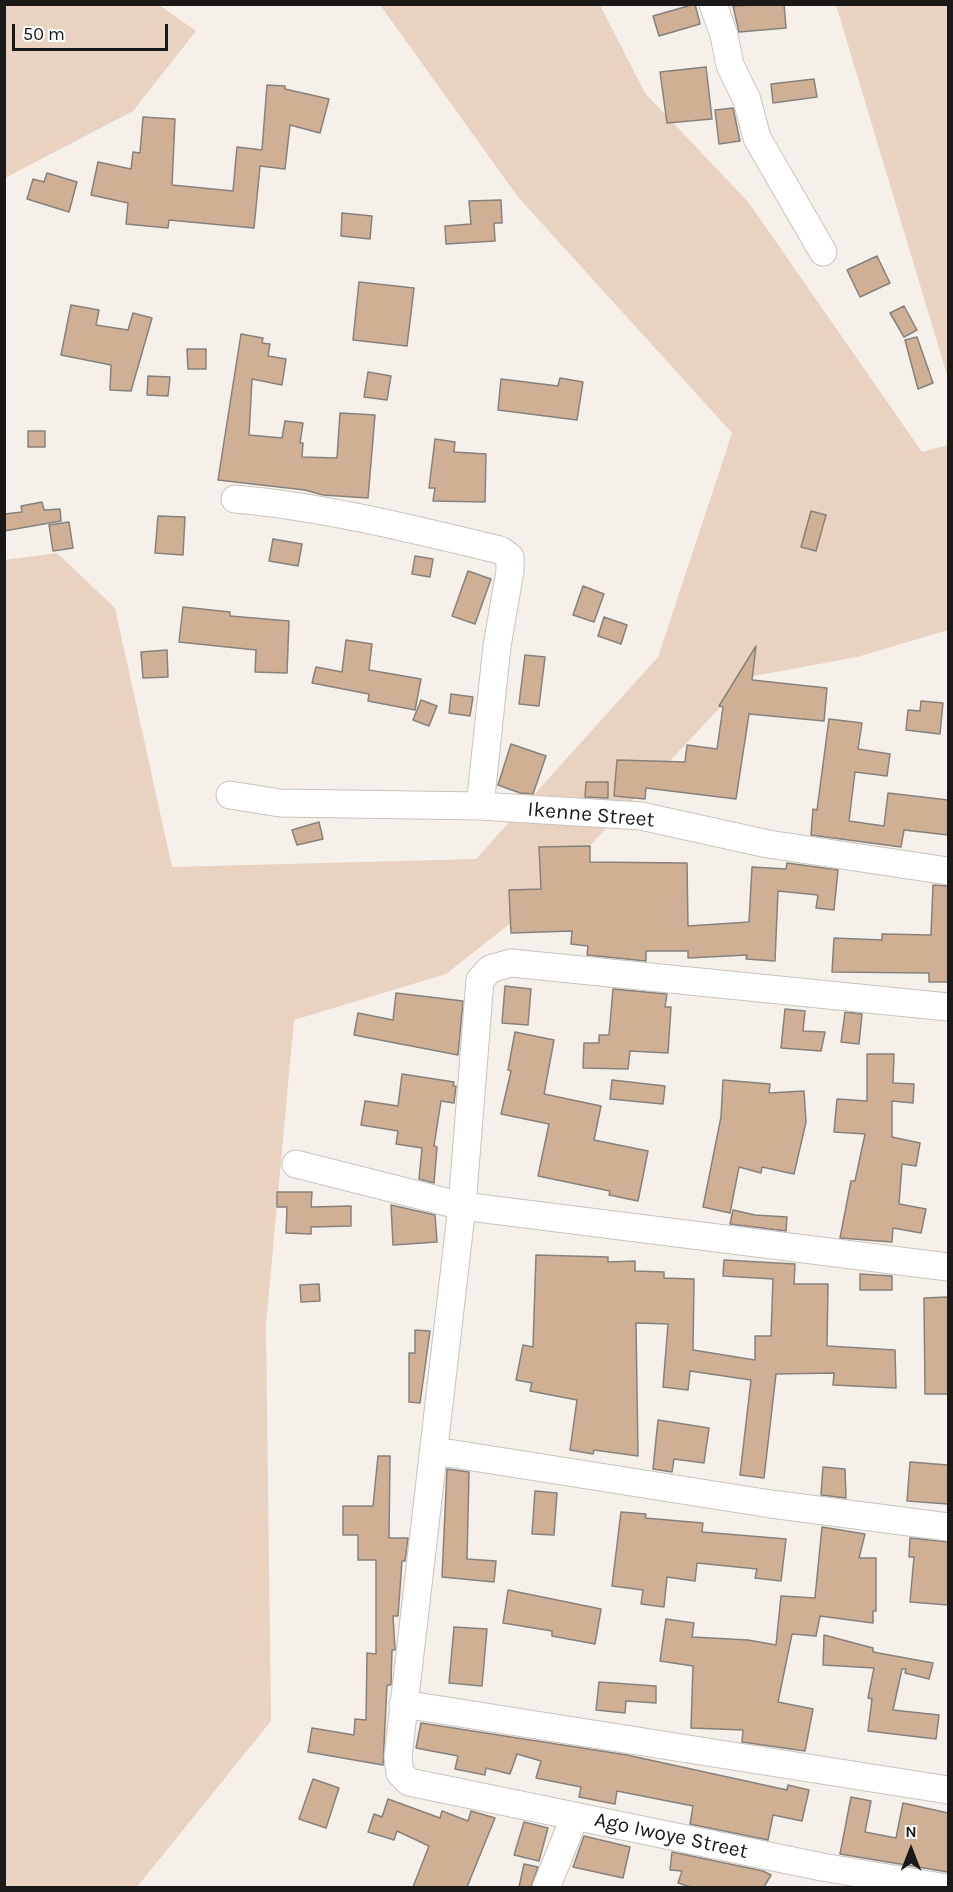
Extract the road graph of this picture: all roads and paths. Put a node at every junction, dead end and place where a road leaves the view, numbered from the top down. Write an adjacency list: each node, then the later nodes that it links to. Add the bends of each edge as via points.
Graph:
1 (713, 4): 2 (street, via 730,65 747,100 758,138)
2 (823, 252)
3 (235, 499): 5 (street, via 373,519 500,550 510,557)
4 (230, 795): 5 (street, Ikenne Street, via 280,802)
5 (480, 806): 6 (street, Ikenne Street, via 641,816 768,844)
6 (948, 871)
7 (948, 1007): 9 (street, via 511,963 490,969 480,980)
8 (296, 1164): 9 (street)
9 (462, 1206): 10 (street); 11 (street)
10 (948, 1267)
11 (435, 1451): 12 (street, via 771,1504); 13 (street)
12 (948, 1527)
13 (403, 1704): 14 (street); 15 (street, Ago Iwoye Street, via 398,1757 400,1773 409,1782)
14 (948, 1790)
15 (575, 1816): 16 (street, Ago Iwoye Street); 17 (street)
16 (822, 1877): 18 (street, Ago Iwoye Street)
17 (546, 1887)
18 (947, 1887)

